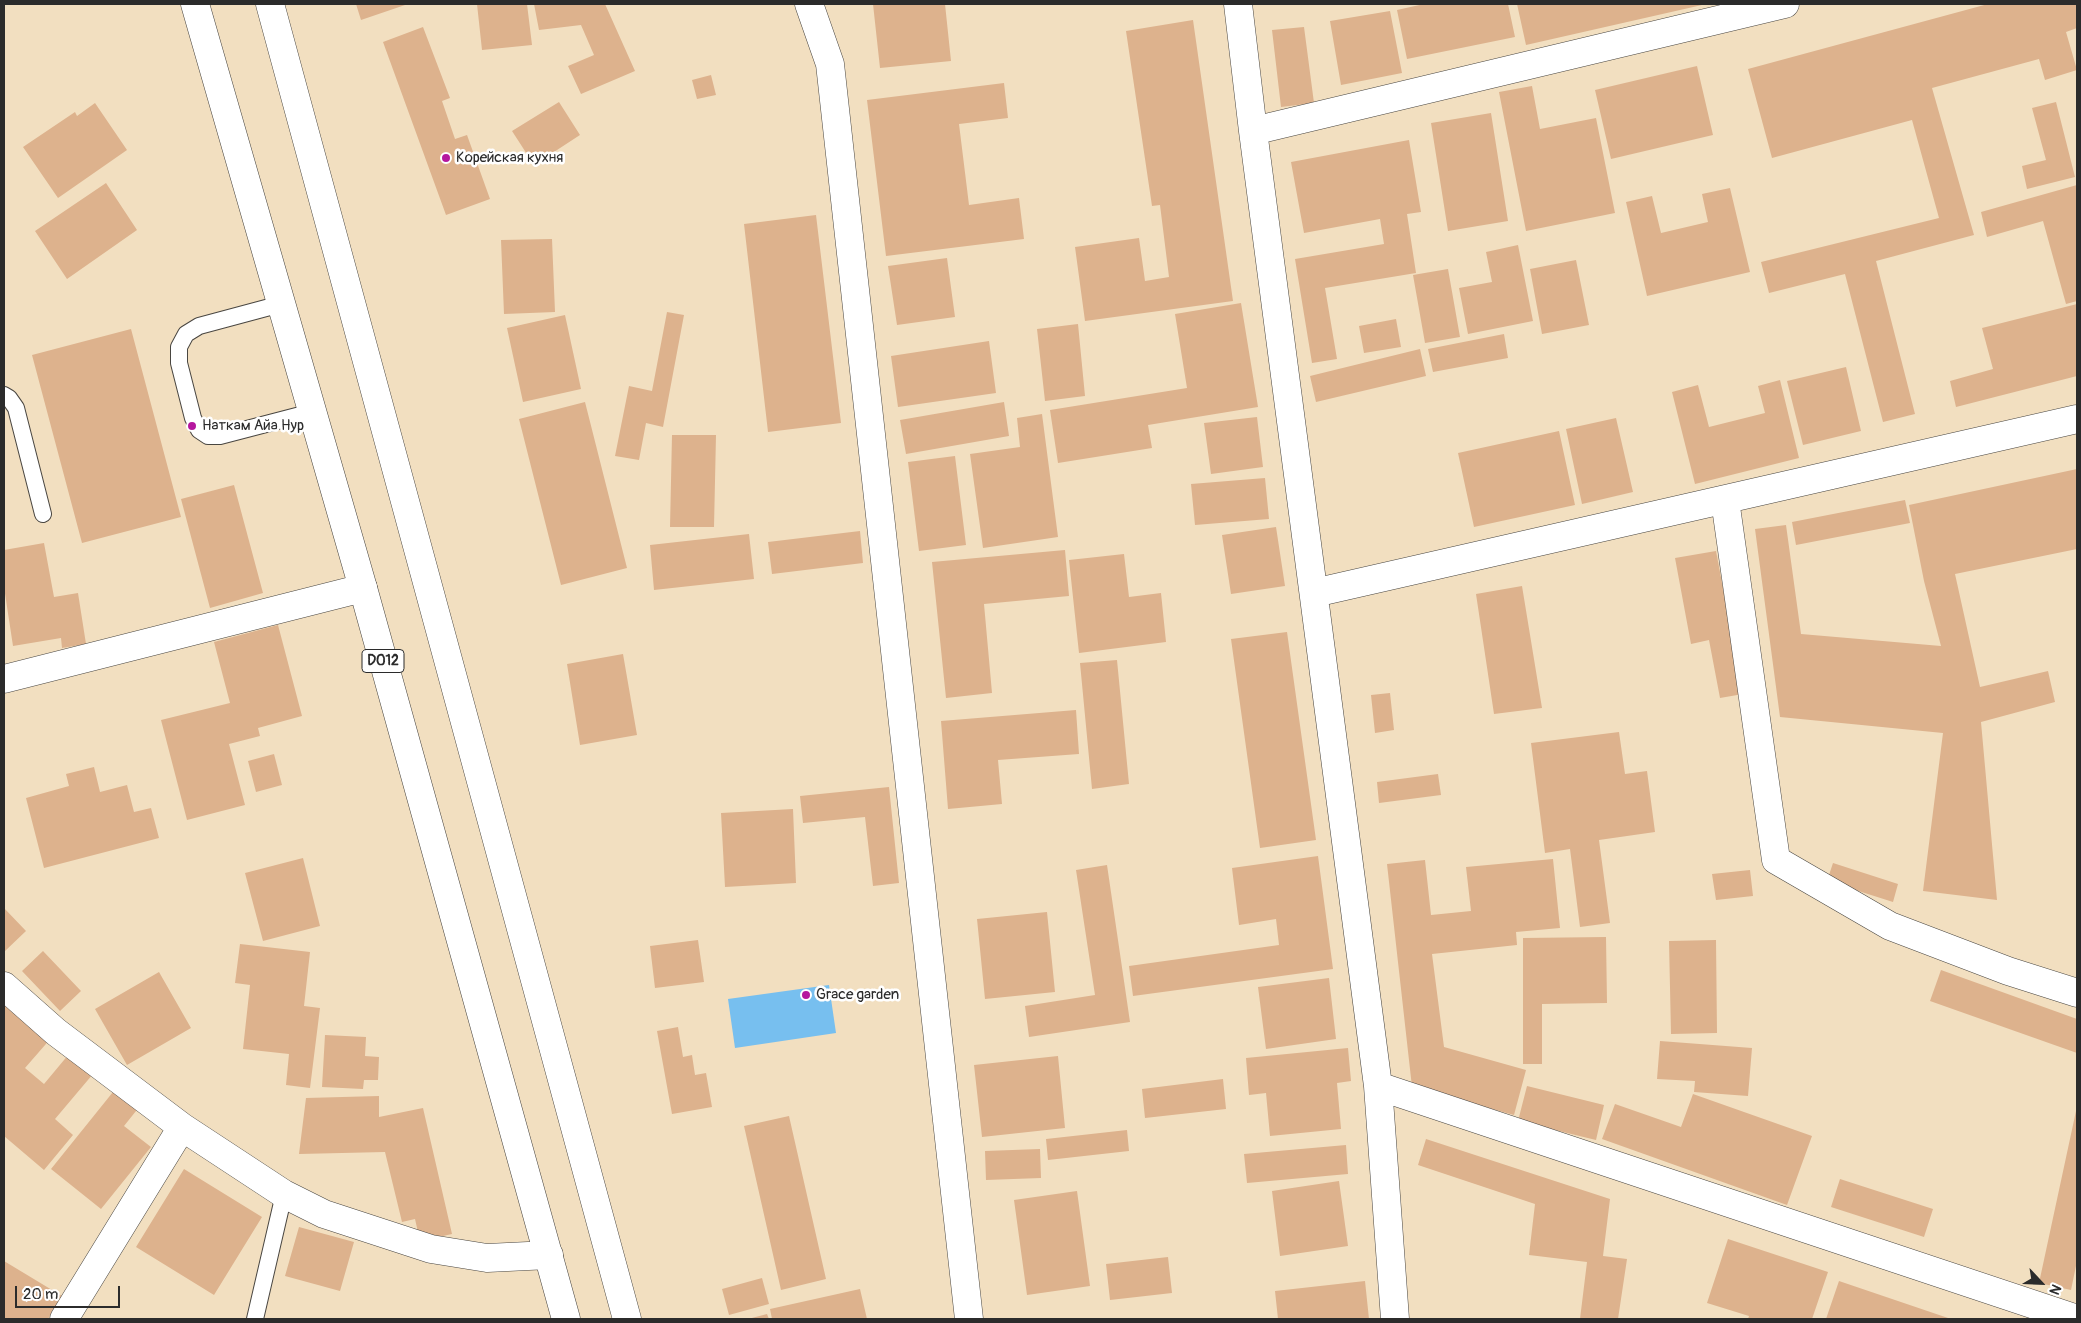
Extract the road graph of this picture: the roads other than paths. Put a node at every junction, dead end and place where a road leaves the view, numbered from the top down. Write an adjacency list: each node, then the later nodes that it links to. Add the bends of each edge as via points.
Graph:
1 (196, 4): 7 (main road, D012)
2 (270, 4): 25 (main road)
3 (809, 4): 26 (main road, via 830,64)
4 (1238, 4): 6 (main road)
5 (1785, 4): 6 (main road)
6 (1253, 132): 14 (main road)
7 (281, 304): 9 (main road, D012); 9 (lane, via 199,326 186,334 179,347 179,363 193,418 199,430 208,436 220,436)
8 (4, 395): 12 (lane, via 16,408)
9 (312, 412): 13 (main road, D012)
10 (2077, 419): 11 (main road)
11 (1725, 500): 14 (main road); 17 (main road, via 1776,860 1890,926 2008,971)
12 (43, 514)
13 (362, 588): 15 (main road); 21 (main road, D012)
14 (1314, 593): 18 (main road)
15 (4, 679)
16 (4, 986): 19 (main road, via 56,1032)
17 (2077, 993)
18 (1378, 1086): 27 (main road); 28 (main road)
19 (182, 1127): 20 (main road); 22 (main road)
20 (284, 1194): 21 (main road, via 324,1214 431,1249 487,1258); 23 (lane)
21 (549, 1255): 24 (main road, D012)
22 (64, 1319)
23 (255, 1319)
24 (566, 1319)
25 (627, 1319)
26 (969, 1319)
27 (1395, 1319)
28 (2077, 1319)

